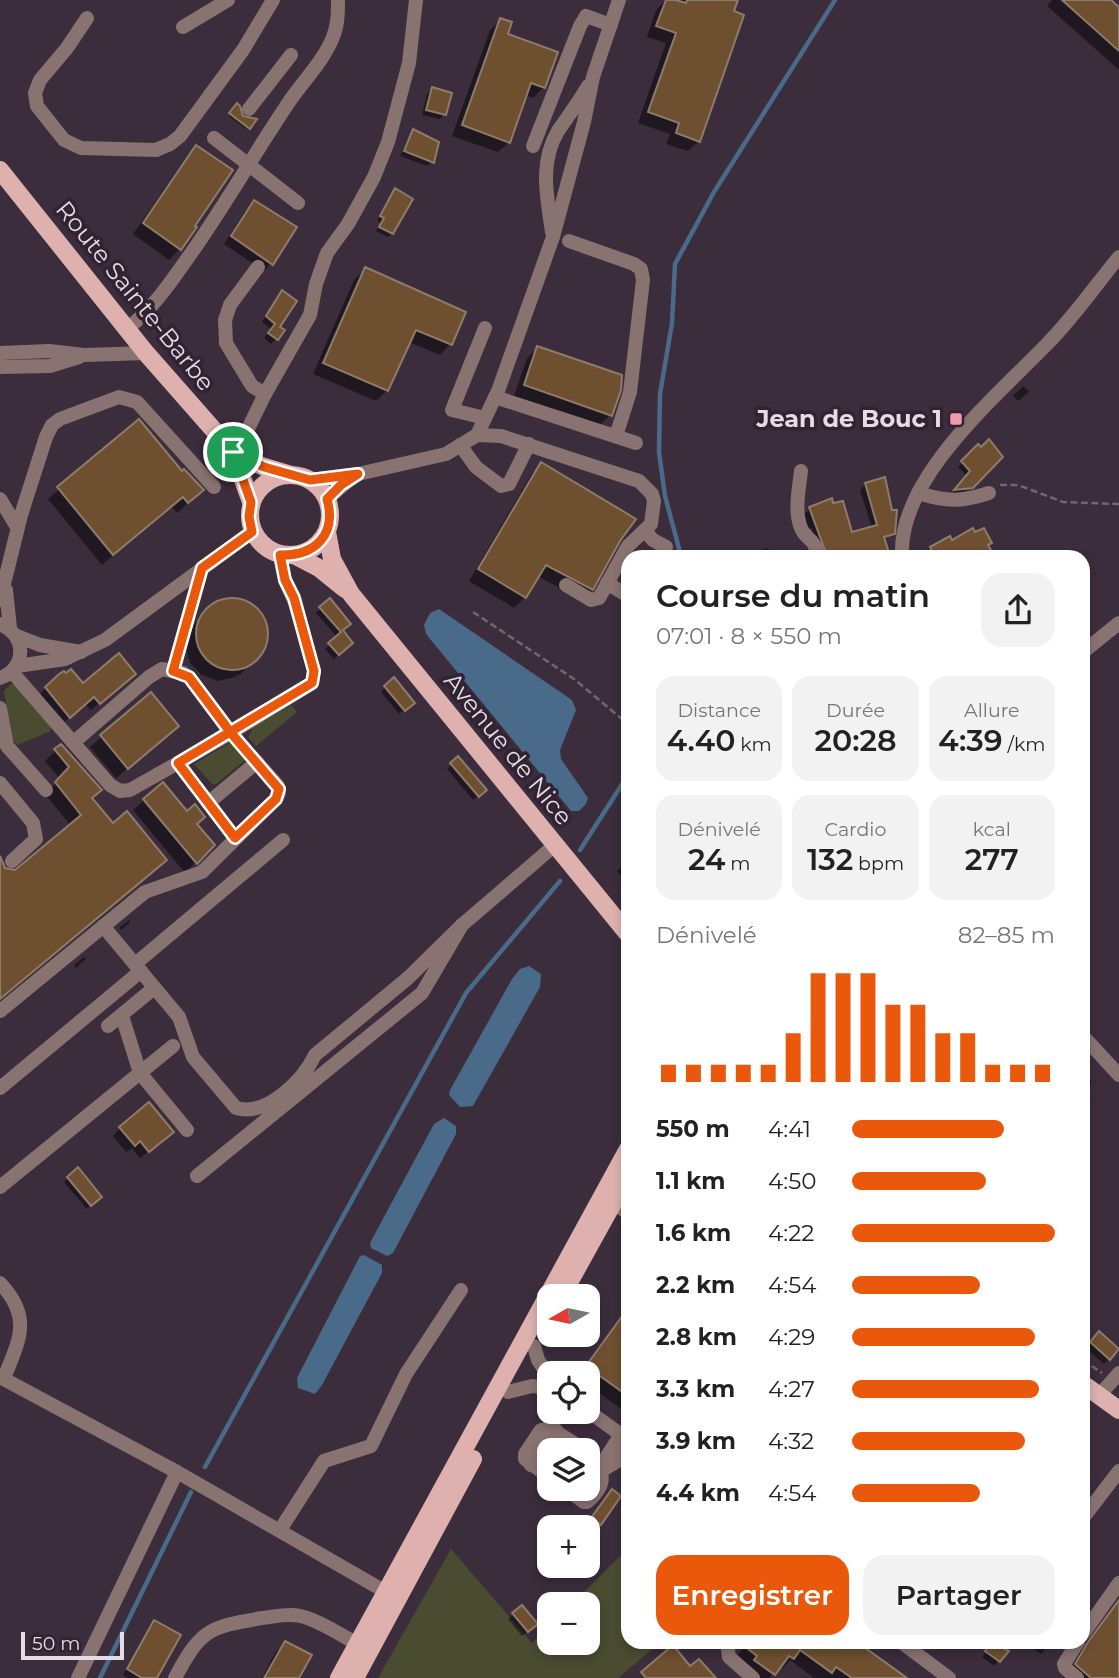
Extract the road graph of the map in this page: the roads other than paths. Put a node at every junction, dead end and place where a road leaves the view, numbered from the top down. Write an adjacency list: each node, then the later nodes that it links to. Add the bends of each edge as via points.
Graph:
1 (228, 0): 6 (street)
2 (273, 0): 7 (street, via 180,136 156,150 81,148 64,140 37,106 40,80)
3 (338, 0): 13 (street, via 333,38)
4 (416, 0): 30 (street, via 409,63 374,177 327,253 310,315)
5 (619, 0): 8 (street)
6 (213, 4): 9 (street)
7 (87, 18)
8 (611, 25): 11 (street); 16 (street, via 586,16)
9 (183, 27)
10 (291, 55): 12 (street)
11 (593, 77): 20 (street); 20 (street, via 559,130 545,165)
12 (264, 91): 13 (street); 14 (street)
13 (286, 106): 17 (street)
14 (250, 109)
15 (214, 138): 17 (street)
16 (533, 146)
17 (250, 164): 19 (street); 25 (street, via 173,280)
18 (0, 170): 25 (main road, Route Sainte-Barbe)
19 (298, 204)
20 (553, 237): 31 (street)
21 (569, 241): 34 (street, via 635,264 643,280 630,392)
22 (1119, 257): 44 (street, via 1049,342 935,464)
23 (258, 267): 30 (street, via 230,305 226,343 252,386)
24 (485, 328): 32 (street, via 452,410)
25 (127, 329): 27 (main road, Route Sainte-Barbe)
26 (0, 353): 28 (street)
27 (146, 353): 28 (street); 38 (main road, Route Sainte-Barbe)
28 (84, 355): 29 (street, via 50,366)
29 (0, 368)
30 (265, 394): 38 (street, via 245,435)
31 (495, 397): 32 (street); 34 (street)
32 (485, 418): 33 (street)
33 (477, 435): 36 (street); 37 (street)
34 (616, 436): 35 (street)
35 (636, 443)
36 (529, 444): 37 (street, via 509,484 501,486 476,467); 50 (street, via 647,486 654,501 651,524)
37 (460, 445): 40 (street, via 446,454)
38 (231, 450): 41 (main road, Route Sainte-Barbe); 48 (main road, Route Sainte-Barbe)
39 (801, 471): 56 (street, via 797,502 801,528)
40 (358, 474): 42 (street); 47 (street)
41 (291, 475): 42 (main road); 48 (main road, via 266,482)
42 (310, 480): 47 (main road)
43 (214, 487): 49 (street, via 137,402 119,397 52,425)
44 (918, 493): 45 (street, via 955,501); 57 (street, via 908,515)
45 (989, 493)
46 (0, 499): 49 (street)
47 (327, 499): 52 (main road)
48 (251, 502): 51 (main road)
49 (17, 527): 54 (street)
50 (645, 531): 53 (street); 55 (street)
51 (252, 532): 58 (main road, via 268,550); 60 (street)
52 (327, 532): 58 (main road, via 314,548); 65 (main road, Avenue de Nice, via 332,559)
53 (666, 547)
54 (5, 550): 62 (street)
55 (626, 550)
56 (817, 550)
57 (902, 550)
58 (288, 555): 65 (main road, Avenue de Nice, via 319,568); 74 (street, via 285,580 303,629 313,680)
59 (621, 558): 61 (street)
60 (202, 568): 70 (street); 71 (street)
61 (607, 583): 63 (street, via 595,600); 64 (street)
62 (5, 585): 66 (street); 68 (street)
63 (566, 585)
64 (621, 592)
65 (351, 594): 84 (main road, Avenue de Nice)
66 (0, 600)
67 (1119, 622): 69 (street)
68 (9, 629): 70 (street, via 40,645); 72 (street, via 21,651)
69 (1090, 646)
70 (82, 652): 72 (street)
71 (173, 671): 74 (street, via 189,677); 75 (street, via 162,669 149,677)
72 (9, 672): 75 (street)
73 (0, 708): 76 (street)
74 (231, 733): 77 (street); 78 (street)
75 (74, 743): 78 (street, via 120,791)
76 (3, 748): 80 (street)
77 (257, 762): 81 (street); 82 (street, via 278,786 278,796)
78 (178, 763): 81 (street)
79 (0, 783): 85 (street, via 36,831 36,839)
80 (46, 790)
81 (208, 803): 82 (street)
82 (235, 838): 87 (street, via 202,872 145,892)
83 (283, 841): 89 (street)
84 (555, 845): 86 (street); 88 (main road, Avenue de Nice)
85 (12, 861)
86 (462, 925): 90 (street, via 408,978 316,1055 307,1072 259,1109 236,1108 192,1057 179,1017); 101 (street, via 422,993)
87 (103, 926): 89 (street); 91 (street)
88 (621, 926)
89 (138, 967): 90 (street); 98 (street)
90 (154, 988): 92 (street)
91 (0, 1011)
92 (122, 1016): 93 (street); 96 (street)
93 (108, 1026)
94 (1090, 1044): 97 (street)
95 (173, 1045): 96 (street)
96 (140, 1073): 99 (street); 102 (street)
97 (1119, 1075)
98 (0, 1088)
99 (187, 1130)
100 (621, 1162): 129 (main road)
101 (197, 1177)
102 (0, 1188)
103 (621, 1208): 104 (main road)
104 (570, 1284)
105 (2, 1289): 111 (street, via 21,1323)
106 (461, 1290): 127 (street, via 406,1374 371,1446 324,1461)
107 (537, 1341): 108 (main road)
108 (534, 1346): 109 (street); 115 (main road)
109 (539, 1361)
110 (1090, 1376): 112 (main road)
111 (2, 1378): 124 (street)
112 (1112, 1384)
113 (537, 1387): 115 (street)
114 (1090, 1389): 116 (main road)
115 (508, 1392): 138 (main road)
116 (1119, 1410)
117 (600, 1420): 118 (street)
118 (621, 1436)
119 (568, 1438): 121 (street, via 550,1428 541,1430 525,1454)
120 (621, 1444): 122 (street, via 607,1456)
121 (537, 1469)
122 (601, 1471): 125 (street)
123 (1119, 1471): 126 (street)
124 (177, 1472): 127 (street); 135 (street)
125 (600, 1485)
126 (1090, 1509)
127 (279, 1530): 129 (street)
128 (1119, 1583): 130 (street)
129 (386, 1592): 131 (main road)
130 (1090, 1623)
131 (358, 1644): 136 (street, via 290,1614 230,1623 203,1636); 137 (main road)
132 (728, 1649): 139 (street, via 729,1657)
133 (910, 1649): 140 (street)
134 (1074, 1649): 141 (street, via 1064,1664)
135 (78, 1678)
136 (175, 1678)
137 (339, 1678)
138 (355, 1678)
139 (753, 1678)
140 (949, 1678)
141 (1077, 1678)

